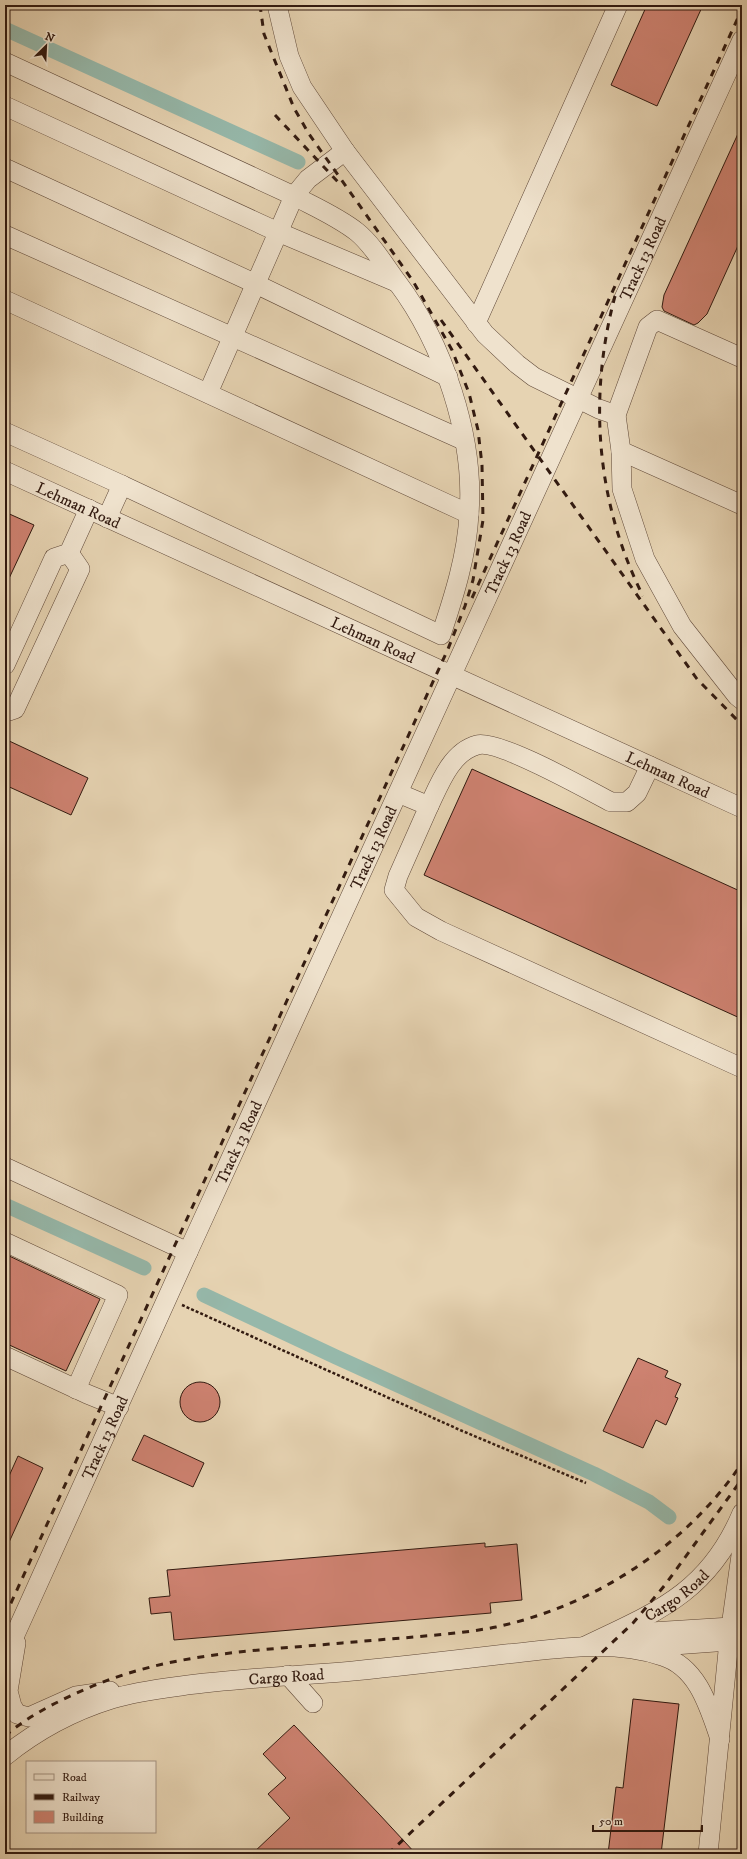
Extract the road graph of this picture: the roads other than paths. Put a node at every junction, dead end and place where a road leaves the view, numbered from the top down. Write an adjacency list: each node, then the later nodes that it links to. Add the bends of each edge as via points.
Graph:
1 (277, 5): 7 (street, via 289,56 302,87)
2 (618, 5): 15 (street)
3 (742, 40): 5 (street, Track 13 Road)
4 (5, 62): 9 (street)
5 (737, 65): 20 (street, Track 13 Road)
6 (5, 106): 10 (street)
7 (345, 151): 9 (street, via 308,179); 15 (street)
8 (5, 168): 13 (street)
9 (294, 196): 10 (street); 12 (street, via 358,233)
10 (278, 232): 12 (street); 13 (street)
11 (5, 235): 16 (street)
12 (397, 282): 18 (street, via 432,339)
13 (256, 284): 16 (street); 18 (street)
14 (5, 300): 19 (street)
15 (476, 323): 20 (street, via 517,364 534,377)
16 (233, 336): 19 (street); 23 (street)
17 (742, 358): 21 (street, via 657,320 648,327)
18 (448, 377): 23 (street)
19 (208, 393): 29 (street)
20 (578, 398): 21 (street); 33 (street, Track 13 Road)
21 (616, 415): 24 (street)
22 (5, 432): 26 (street)
23 (463, 440): 29 (street, via 468,466)
24 (621, 451): 27 (street); 34 (street, via 622,489 645,560 682,626)
25 (5, 471): 28 (street, Lehman Road)
26 (122, 485): 29 (street, via 441,634 453,601); 30 (street)
27 (742, 505)
28 (89, 509): 30 (street, Lehman Road); 31 (street)
29 (470, 514)
30 (107, 518): 33 (street, Lehman Road)
31 (69, 553): 32 (street, via 54,558); 35 (street, via 80,569 15,709)
32 (5, 664)
33 (452, 675): 36 (street, Lehman Road); 37 (street, Track 13 Road)
34 (742, 700)
35 (5, 709)
36 (650, 766): 38 (street, via 637,793 627,802 611,802 510,752 488,745 477,745 459,756 442,779); 39 (street, Lehman Road)
37 (398, 793): 38 (street); 43 (street, Track 13 Road)
38 (429, 806): 40 (street, via 394,890 416,917 441,932)
39 (742, 808)
40 (742, 1068)
41 (5, 1167): 43 (street)
42 (5, 1242): 45 (street, via 118,1295)
43 (188, 1252): 46 (street, Track 13 Road)
44 (5, 1356): 45 (street)
45 (76, 1389): 46 (street)
46 (119, 1407): 50 (street, Track 13 Road)
47 (742, 1513): 52 (street, Cargo Road, via 716,1561 697,1580 660,1610)
48 (742, 1548): 49 (street)
49 (741, 1568): 51 (street)
50 (23, 1617): 53 (street); 57 (street, Track 13 Road)
51 (730, 1634): 52 (street); 55 (street); 63 (street)
52 (608, 1635): 54 (street, Cargo Road)
53 (18, 1636): 60 (street); 61 (street, via 8,1691 15,1711 24,1716 29,1717 76,1696)
54 (584, 1646): 55 (street, Cargo Road); 56 (street, Cargo Road)
55 (627, 1648): 63 (street, Cargo Road, via 663,1656 680,1665 708,1703)
56 (493, 1656): 58 (street); 59 (street, Cargo Road)
57 (5, 1657)
58 (477, 1672)
59 (288, 1675): 61 (street, Cargo Road); 62 (street)
60 (5, 1676)
61 (151, 1690): 64 (street, Cargo Road, via 112,1699 72,1714)
62 (313, 1703)
63 (720, 1739): 65 (street)
64 (8, 1748)
65 (708, 1854)

